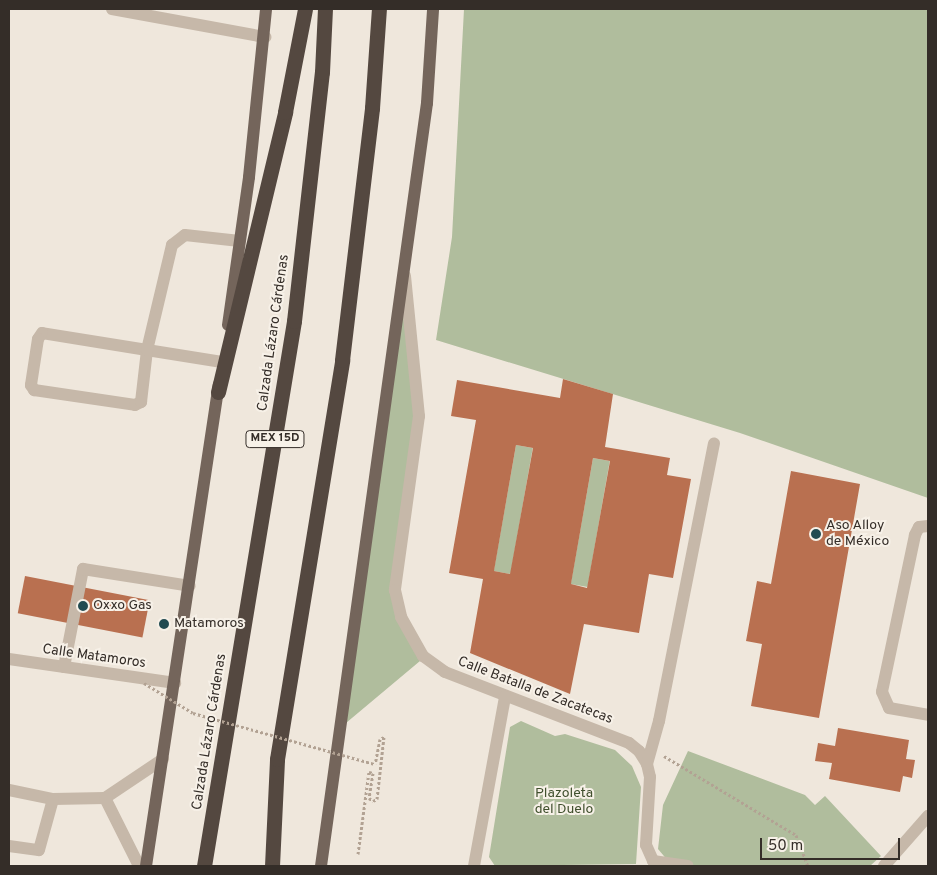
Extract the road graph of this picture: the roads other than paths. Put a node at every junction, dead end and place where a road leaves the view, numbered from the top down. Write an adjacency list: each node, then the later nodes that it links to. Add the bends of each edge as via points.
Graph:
1 (112, 9): 7 (street)
2 (266, 9): 7 (main road)
3 (305, 9): 12 (highway, via 275,159)
4 (325, 9): 31 (highway, Calzada Lázaro Cárdenas / MEX 15D, via 322,72 294,321)
5 (378, 9): 32 (highway, via 372,108 342,360 277,759)
6 (432, 9): 9 (main road, via 427,103)
7 (265, 37): 8 (main road)
8 (240, 241): 10 (street, via 185,234 176,239); 11 (main road)
9 (405, 274): 19 (street, Calle Batalla de Zacatecas, via 419,416 395,590 401,617 423,656 438,667); 33 (main road)
10 (147, 350): 10 (street, via 141,402 135,405 34,390 31,385 38,339 42,333); 11 (street)
11 (222, 362): 12 (main road)
12 (218, 392): 15 (main road)
13 (714, 443): 22 (street)
14 (928, 526): 20 (street, via 919,527 915,535 882,692 889,708)
15 (190, 586): 17 (street, via 83,569); 18 (main road)
16 (9, 659): 17 (street, Calle Matamoros)
17 (64, 667): 18 (street, Calle Matamoros)
18 (175, 683): 21 (main road)
19 (505, 697): 22 (street, Calle Batalla de Zacatecas, via 629,743); 34 (street)
20 (928, 715)
21 (163, 759): 24 (street); 30 (main road)
22 (647, 764): 28 (street, Calle Batalla de Zacatecas, via 652,790 646,845)
23 (9, 790): 25 (street)
24 (105, 798): 25 (street); 29 (street)
25 (52, 799): 27 (street, via 39,850)
26 (928, 816): 36 (street)
27 (9, 846)
28 (652, 863): 35 (street, Calle Batalla de Zacatecas)
29 (139, 866)
30 (146, 866)
31 (204, 866)
32 (272, 866)
33 (321, 866)
34 (474, 866)
35 (688, 866)
36 (884, 866)

